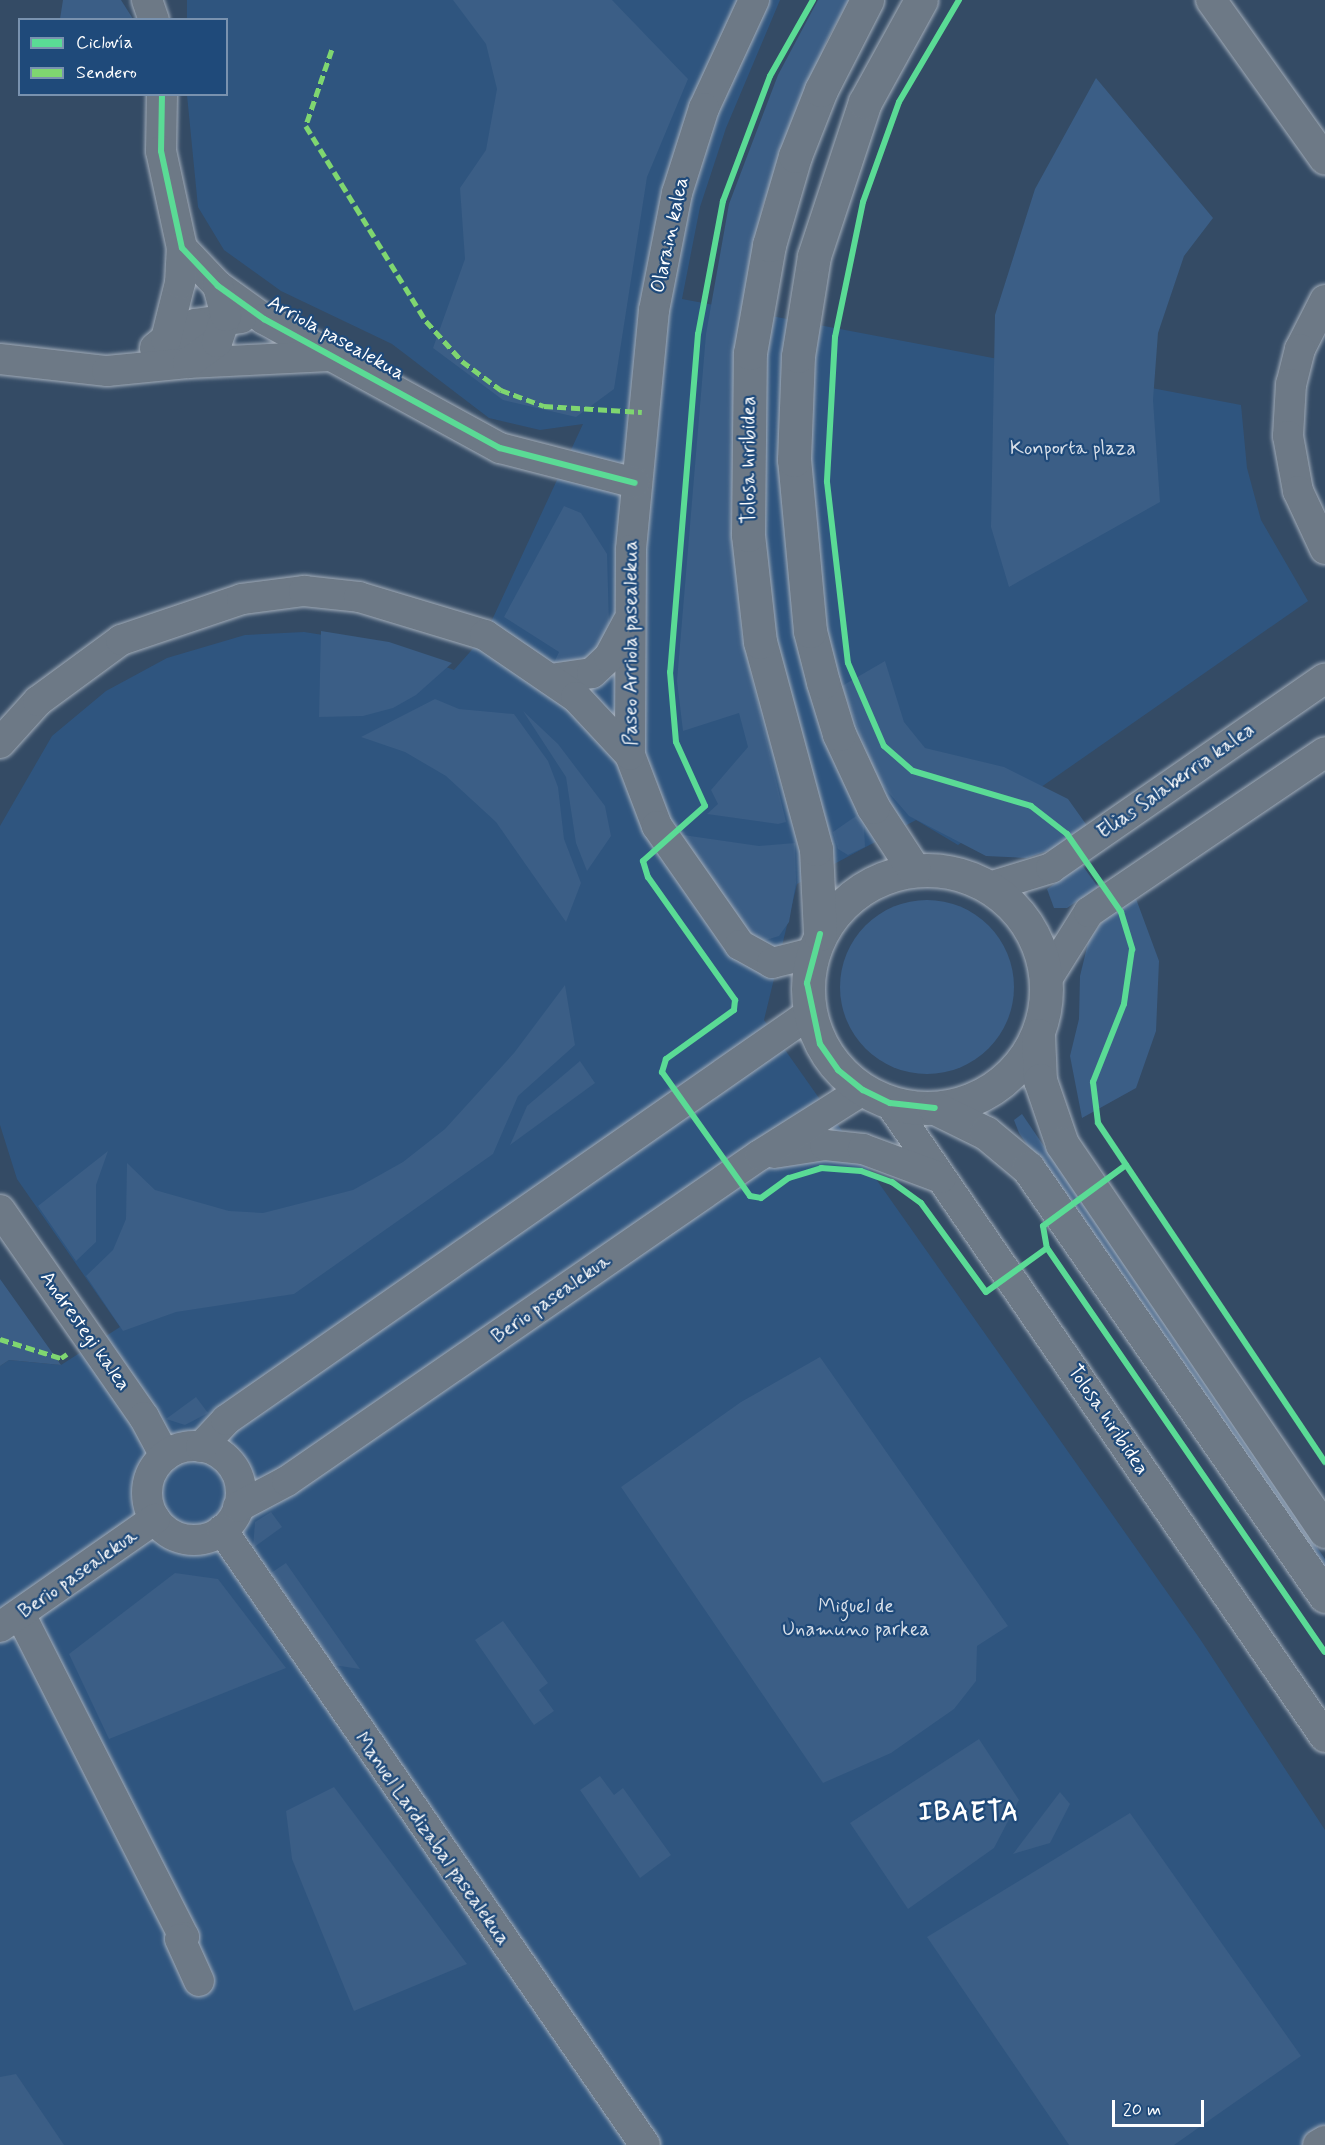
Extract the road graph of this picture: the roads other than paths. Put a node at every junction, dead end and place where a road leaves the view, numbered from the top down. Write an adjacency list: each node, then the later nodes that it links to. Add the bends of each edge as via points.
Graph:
1 (754, 0): 17 (street, Olarain kalea, via 704,108 677,193 654,310)
2 (867, 0): 27 (main road, Tolosa hiribidea, via 821,90 795,156 769,245 750,353 748,536 760,642 816,849)
3 (921, 0): 25 (main road, via 865,102 814,256 798,356 794,460 810,631 823,682 839,734 873,807)
4 (1211, 0): 6 (street)
5 (162, 96): 7 (street, via 161,151)
6 (1325, 160)
7 (182, 248): 8 (street, Arriola pasealekua); 12 (street, via 180,283)
8 (218, 286): 10 (street); 11 (street, Arriola pasealekua)
9 (1325, 300): 18 (street, via 1300,349 1291,384 1288,436 1298,490)
10 (226, 316): 11 (street); 12 (street); 15 (street, via 217,342)
11 (264, 319): 13 (street, Arriola pasealekua)
12 (166, 339): 15 (street); 16 (street, via 146,355)
13 (331, 356): 15 (street); 17 (street, Arriola pasealekua, via 500,448)
14 (0, 359): 16 (street)
15 (189, 363): 16 (street)
16 (107, 371)
17 (635, 483): 19 (street, Paseo Arriola pasealekua)
18 (1325, 549)
19 (627, 623): 21 (street, via 609,657 592,673); 24 (street, Paseo Arriola pasealekua)
20 (1325, 678): 26 (street, Elias Salaberria kalea, via 1051,868)
21 (550, 679): 22 (street, via 484,635 411,610 304,591 257,596 162,622 121,640 80,666); 24 (street, via 576,696)
22 (4, 728)
23 (1325, 752): 28 (street, via 1089,912 1057,954)
24 (630, 754): 27 (street, Paseo Arriola pasealekua, via 663,835 740,945 772,963)
25 (914, 870): 26 (main road, via 949,872); 27 (main road, via 855,893)
26 (989, 887): 28 (main road, via 1008,900 1035,936)
27 (816, 944): 29 (main road, Tolosa hiribidea)
28 (1047, 979): 30 (main road)
29 (809, 1014): 31 (main road, via 838,1070); 36 (street, via 226,1420)
30 (1038, 1035): 32 (main road, via 1007,1078 961,1104); 40 (main road, via 1040,1080 1062,1144)
31 (877, 1097): 32 (main road); 33 (street, Berio pasealekua); 34 (street, Tolosa hiribidea)
32 (935, 1108): 41 (main road, via 986,1133 1028,1168)
33 (760, 1155): 34 (street, via 825,1145 863,1149); 39 (street, Berio pasealekua)
34 (941, 1178): 43 (street, Tolosa hiribidea)
35 (0, 1210): 37 (street, Andrestegi kalea, via 144,1417)
36 (201, 1447): 37 (street); 39 (street, via 234,1469)
37 (165, 1456): 38 (street, via 149,1478 148,1506)
38 (155, 1519): 39 (street, via 180,1538 202,1539); 42 (street, Berio pasealekua)
39 (230, 1519): 46 (street, Manuel Lardizabal pasealekua)
40 (1325, 1531)
41 (1325, 1596)
42 (10, 1621): 44 (street, via 184,1937 180,1939)
43 (1325, 1737)
44 (199, 1981)
45 (1325, 2140): 47 (street)
46 (645, 2145)
47 (1318, 2145)

